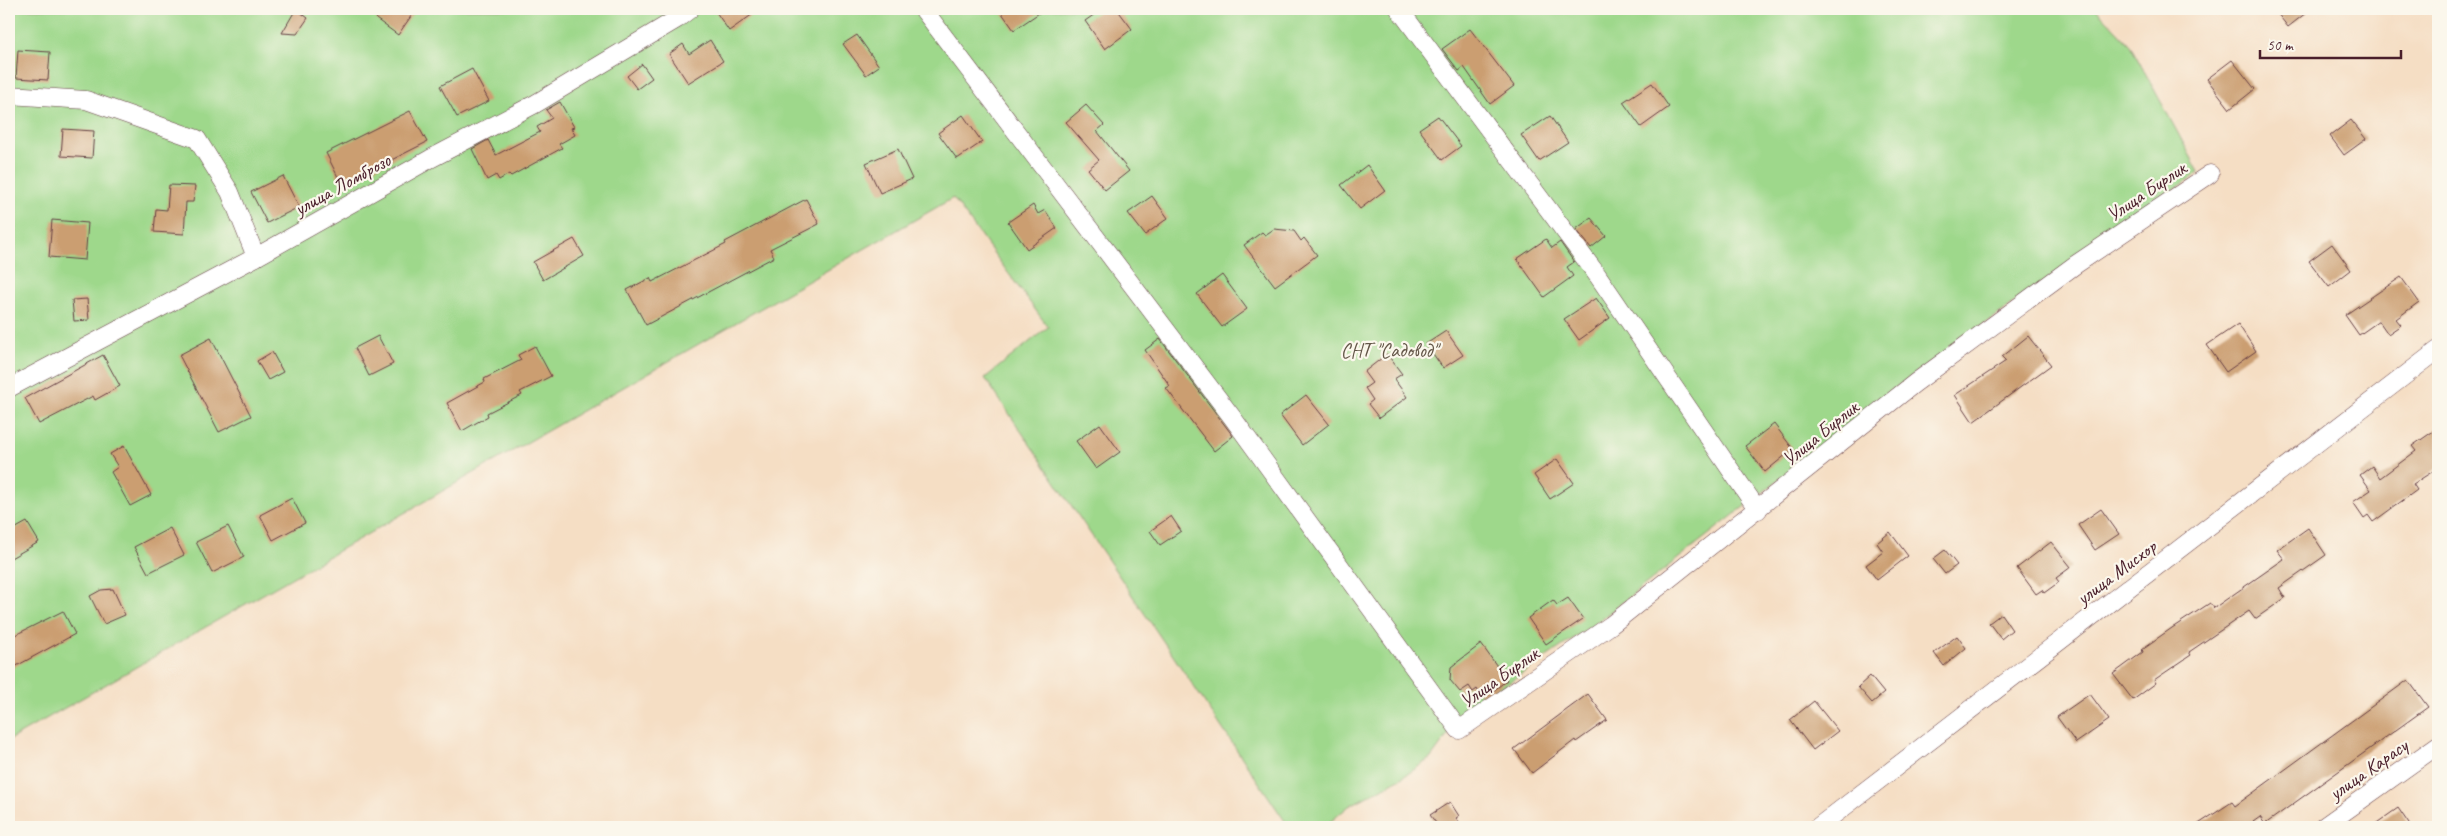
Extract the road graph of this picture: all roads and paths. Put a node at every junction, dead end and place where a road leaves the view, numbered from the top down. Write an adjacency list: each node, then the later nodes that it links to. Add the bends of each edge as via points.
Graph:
1 (690, 9): 6 (street, улица Ломброзо, via 677,20 535,104 430,158)
2 (923, 9): 9 (street, Улица Бирлик, via 1232,417 1459,730 1611,625)
3 (1399, 9): 9 (street, via 1598,276)
4 (9, 95): 6 (street, via 86,100 196,139 230,192)
5 (2210, 174): 9 (street, Улица Бирлик, via 2075,265 1915,383)
6 (256, 257): 8 (street, улица Ломброзо)
7 (2438, 350): 11 (street, улица Мисхор)
8 (9, 388)
9 (1758, 510)
10 (2438, 745): 12 (street, улица Карасу)
11 (1818, 827)
12 (2323, 827)

